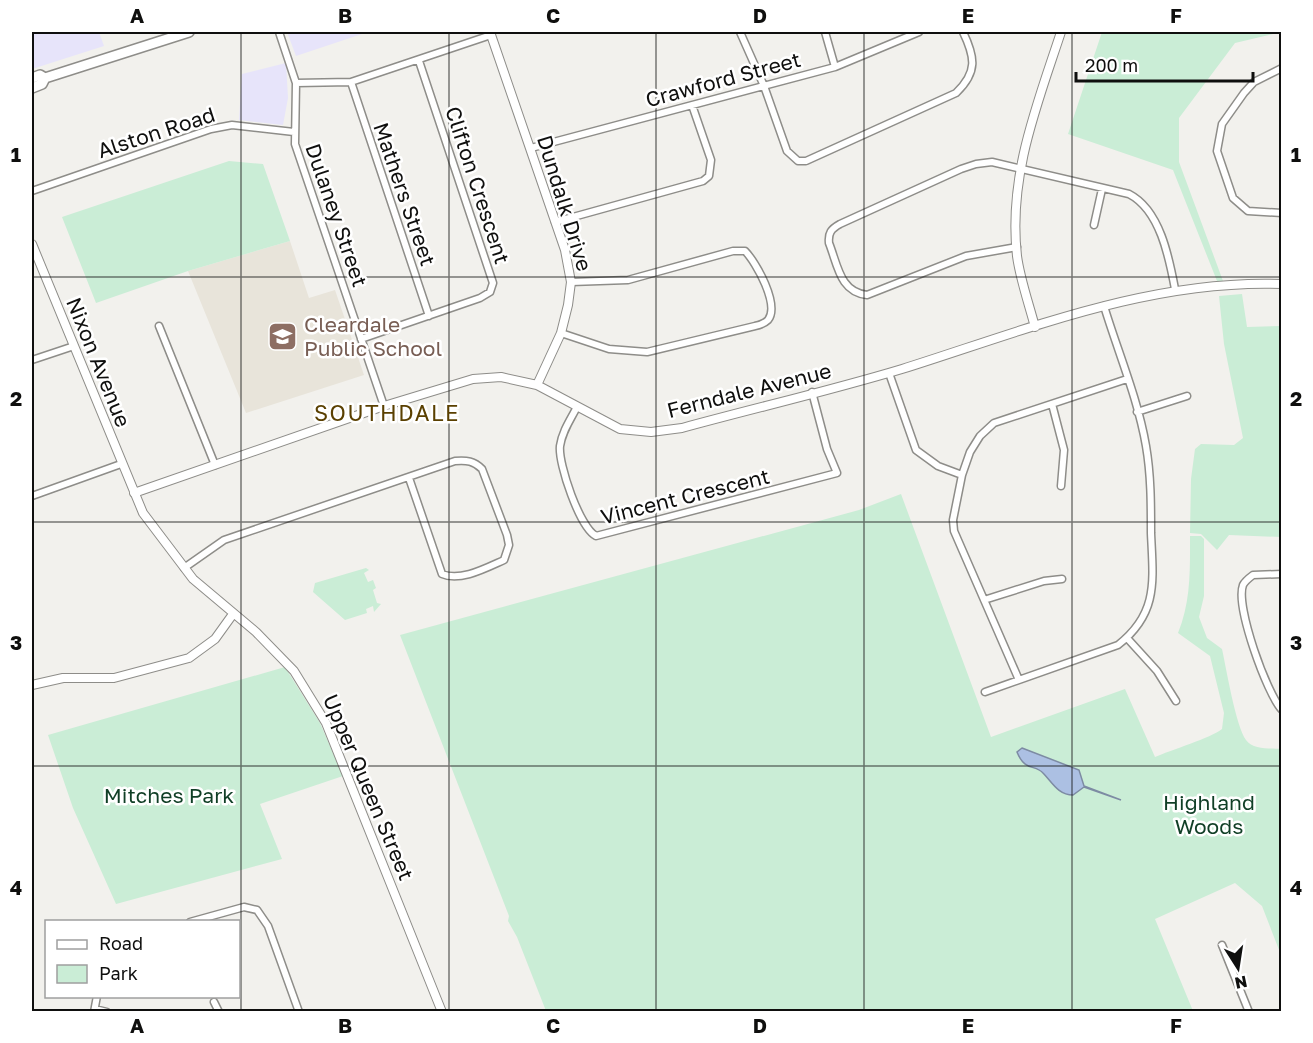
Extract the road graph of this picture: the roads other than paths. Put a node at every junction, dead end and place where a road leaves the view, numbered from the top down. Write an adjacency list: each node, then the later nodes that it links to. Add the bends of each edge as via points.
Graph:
1 (189, 32): 13 (main road)
2 (279, 32): 15 (street, Dulaney Street)
3 (740, 32): 16 (street)
4 (825, 32): 10 (street)
5 (919, 32): 10 (street, Crawford Street)
6 (963, 32): 16 (street, via 972,51 973,66 968,82 956,93 806,161 798,161 787,151)
7 (1061, 32): 21 (street)
8 (491, 33): 9 (street); 20 (street, Dundalk Drive)
9 (419, 61): 14 (street); 33 (street, Clifton Crescent, via 493,283 490,292 480,298)
10 (835, 67): 16 (street, Crawford Street)
11 (1281, 68): 24 (street, via 1267,73 1244,93 1222,124 1217,151 1233,198 1248,211)
12 (32, 78): 13 (main road)
13 (45, 78): 17 (main road)
14 (351, 82): 15 (street); 33 (street, Mathers Street)
15 (296, 83): 19 (street, Dulaney Street)
16 (764, 86): 18 (street, Crawford Street)
17 (32, 88)
18 (692, 105): 20 (street, Crawford Street); 25 (street, via 711,160 709,176 703,181)
19 (294, 132): 23 (street, Alston Road, via 232,125 211,129); 37 (street, Dulaney Street)
20 (531, 148): 25 (street, Dundalk Drive)
21 (1019, 168): 22 (street); 28 (street); 28 (street, via 992,162 976,164 840,224 828,235 846,288 854,294 867,295 956,259)
22 (1102, 189): 26 (street); 31 (street, via 1129,194 1149,211 1170,263)
23 (32, 191)
24 (1281, 213)
25 (555, 222): 29 (street, Dundalk Drive)
26 (1094, 225)
27 (32, 244): 38 (street, Nixon Avenue)
28 (1017, 247): 35 (street)
29 (571, 282): 36 (street, Dundalk Drive); 36 (street, via 628,280 745,251 771,300 772,312 767,321 756,326 647,352 609,349)
30 (1281, 284): 31 (street, Ferndale Avenue)
31 (1175, 290): 32 (street, Ferndale Avenue)
32 (1104, 306): 35 (street, Ferndale Avenue); 41 (street)
33 (429, 316): 37 (street, Clifton Crescent)
34 (159, 326): 50 (street)
35 (1035, 327): 40 (street, Ferndale Avenue)
36 (561, 333): 42 (street, Dundalk Drive)
37 (362, 339): 46 (street, Dulaney Street)
38 (74, 346): 39 (street); 49 (street, Nixon Avenue)
39 (32, 360)
40 (889, 373): 43 (street, Ferndale Avenue); 51 (street, via 916,450 938,466)
41 (1127, 380): 45 (street); 48 (street)
42 (537, 385): 46 (street, Ferndale Avenue, via 501,377 473,379); 47 (street, Ferndale Avenue)
43 (812, 392): 47 (street, Ferndale Avenue, via 682,428 651,432 620,429); 47 (street, Vincent Crescent, via 837,473 596,536 585,527 560,462 562,436)
44 (1187, 396): 48 (street)
45 (1053, 404): 51 (street, via 994,423 970,452); 53 (street, via 1064,450)
46 (384, 406): 50 (street, Ferndale Avenue)
47 (577, 407)
48 (1137, 412): 61 (street, via 1150,470 1153,580 1152,597 1145,613)
49 (121, 464): 54 (street, Nixon Avenue); 55 (street)
50 (215, 465): 54 (street, Ferndale Avenue)
51 (962, 475): 59 (street, via 955,502 954,531)
52 (409, 478): 52 (street, via 442,574 460,577 504,560 509,545 507,535 482,469 476,463 455,461); 56 (street, via 224,540)
53 (1061, 486)
54 (134, 493): 56 (street, Upper Queen Street, via 155,532)
55 (32, 496)
56 (184, 568): 60 (street, Upper Queen Street)
57 (1281, 574): 66 (street, via 1253,575 1243,586 1241,600 1244,620)
58 (1062, 579): 59 (street)
59 (984, 600): 62 (street)
60 (233, 614): 63 (street, via 215,639 189,658 114,678 63,678); 74 (street, Upper Queen Street, via 294,671 326,723)
61 (1126, 638): 62 (street, via 1098,653); 65 (street, via 1157,671)
62 (1018, 680): 64 (street)
63 (32, 685)
64 (985, 692)
65 (1176, 701)
66 (1281, 710)
67 (194, 920): 73 (street, via 244,907 257,910 268,926)
68 (1222, 945): 75 (street)
69 (214, 1002): 72 (street)
70 (94, 1010): 71 (street)
71 (107, 1011)
72 (219, 1011)
73 (299, 1011)
74 (442, 1011)
75 (1250, 1011)

